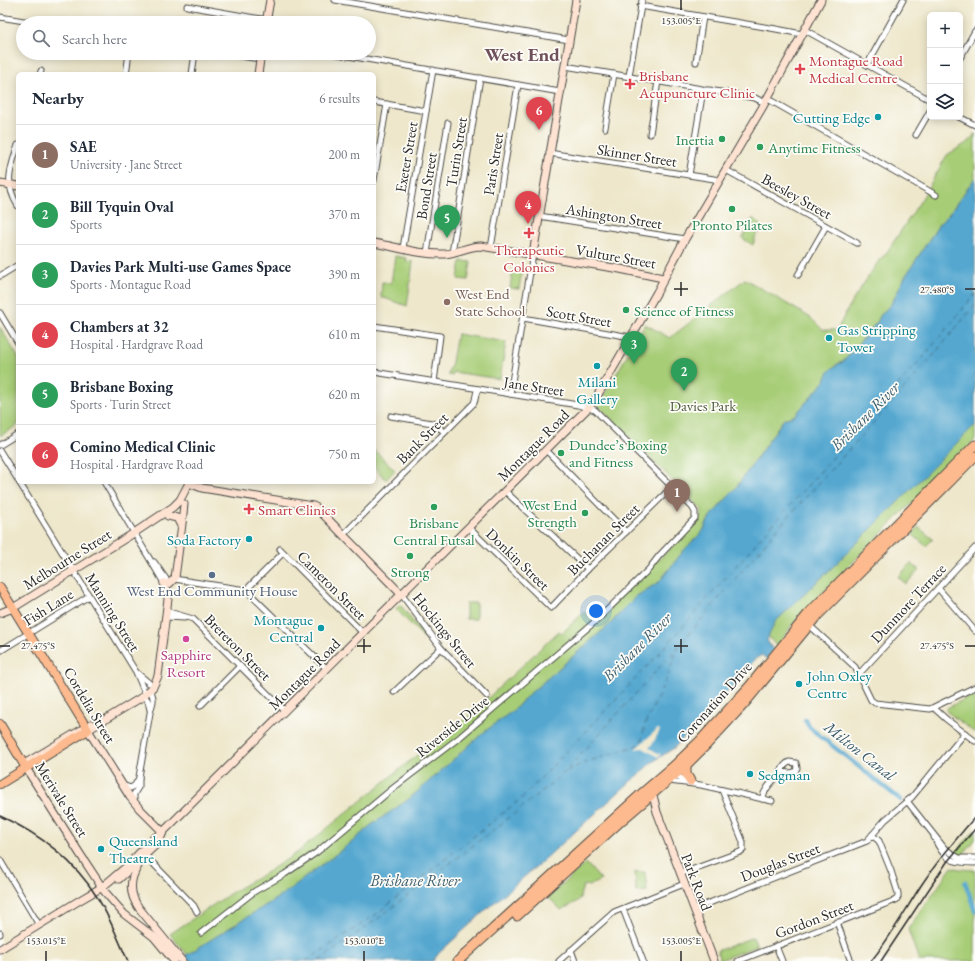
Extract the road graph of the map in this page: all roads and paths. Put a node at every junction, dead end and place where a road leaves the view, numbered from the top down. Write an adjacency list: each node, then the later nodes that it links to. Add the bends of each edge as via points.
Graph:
1 (270, 0): 10 (street)
2 (335, 0): 16 (street)
3 (576, 0): 16 (street)
4 (642, 0): 8 (street)
5 (822, 0): 15 (street, Montague Road)
6 (903, 0): 23 (street)
7 (187, 6): 9 (street)
8 (640, 6): 12 (street); 30 (street)
9 (236, 16)
10 (267, 16)
11 (0, 17): 13 (street)
12 (703, 17): 15 (street); 22 (street)
13 (16, 20)
14 (975, 31): 17 (street)
15 (804, 32): 23 (street); 37 (street, Montague Road)
16 (569, 40): 24 (street)
17 (963, 53)
18 (128, 60): 26 (street)
19 (194, 60): 27 (street)
20 (260, 60): 28 (street)
21 (373, 60): 25 (street)
22 (696, 62)
23 (867, 65): 36 (street)
24 (565, 66): 29 (street); 35 (street)
25 (433, 70): 31 (street); 40 (street, Exeter Street)
26 (126, 72)
27 (192, 72)
28 (258, 72)
29 (614, 74): 30 (street); 45 (street)
30 (629, 76): 32 (street)
31 (480, 78): 33 (street); 69 (street, Turin Street)
32 (658, 82): 34 (street); 46 (street)
33 (518, 85): 35 (street); 67 (street, Paris Street)
34 (703, 90): 37 (street); 52 (street)
35 (560, 92): 49 (street)
36 (927, 98)
37 (766, 101): 51 (street, Montague Road); 59 (street)
38 (376, 102): 39 (street)
39 (387, 104): 40 (street); 50 (street)
40 (426, 111): 66 (street, Exeter Street)
41 (927, 116): 47 (street)
42 (963, 119): 44 (street)
43 (448, 122): 68 (street, Bond Street)
44 (975, 125)
45 (606, 128)
46 (650, 134)
47 (916, 136)
48 (16, 151): 55 (street)
49 (549, 152): 52 (street, Skinner Street); 61 (street)
50 (376, 168)
51 (726, 170): 56 (street, Montague Road); 62 (street, Beesley Street)
52 (689, 175): 56 (street, Skinner Street)
53 (0, 178): 55 (street)
54 (16, 181): 55 (street)
55 (9, 182): 57 (street); 58 (street); 60 (street)
56 (719, 182): 63 (street, Montague Road)
57 (0, 183)
58 (16, 185)
59 (936, 195)
60 (16, 203)
61 (539, 216): 63 (street, Ashington Street); 70 (street)
62 (826, 226): 65 (street, Beesley Street); 72 (street)
63 (685, 240): 74 (street, Montague Road)
64 (376, 243): 66 (street, Vulture Street)
65 (857, 243)
66 (403, 248): 68 (street, Vulture Street)
67 (492, 248): 69 (street, Vulture Street, via 478,246); 70 (street, Vulture Street)
68 (427, 253): 69 (street, Vulture Street)
69 (452, 253)
70 (533, 254): 74 (street, Vulture Street); 76 (street)
71 (16, 266): 73 (street)
72 (798, 274)
73 (0, 276)
74 (664, 278): 78 (street, Montague Road)
75 (0, 313): 79 (street)
76 (523, 318): 78 (street, Scott Street); 83 (street)
77 (376, 326): 81 (street, via 440,336)
78 (630, 338): 84 (street, Montague Road)
79 (16, 340)
80 (376, 372): 81 (street, Jane Street)
81 (434, 382): 82 (street, Jane Street)
82 (478, 389): 83 (street, Jane Street); 86 (street, Bank Street, via 474,403)
83 (510, 394): 84 (street, Jane Street)
84 (588, 408): 90 (street, Montague Road); 99 (street, Jane Street, via 597,412)
85 (391, 416): 86 (street, via 432,423)
86 (445, 432): 108 (street, Bank Street)
87 (16, 435): 88 (street)
88 (0, 445)
89 (975, 445): 123 (highway, Coronation Drive, via 831,590)
90 (546, 450): 100 (street, Montague Road); 106 (street)
91 (0, 451): 93 (street, Manning Street)
92 (975, 456): 123 (highway, Coronation Drive)
93 (16, 476)
94 (21, 484): 111 (street, Manning Street)
95 (105, 484): 107 (street)
96 (188, 484): 107 (street, Melbourne Street, via 175,506)
97 (189, 484): 101 (street)
98 (193, 484): 108 (street, via 202,488 313,506)
99 (672, 487): 102 (street, Jane Street); 106 (street, Buchanan Street)
100 (505, 491): 104 (street, Montague Road); 110 (street)
101 (184, 504): 103 (street, Melbourne Street); 105 (street)
102 (695, 513): 180 (street, Riverside Drive, via 694,520 598,619 460,737 392,789 317,852 255,891)
103 (168, 516): 105 (street, via 178,518); 107 (street, Melbourne Street, via 141,532)
104 (469, 528): 116 (street, Montague Road); 119 (street, Donkin Street)
105 (181, 530): 112 (street, via 175,569)
106 (626, 532): 110 (street, Buchanan Street)
107 (134, 533): 111 (street, Melbourne Street); 112 (street)
108 (343, 535): 116 (street)
109 (975, 548): 114 (street, Dunmore Terrace)
110 (588, 569): 119 (street, Buchanan Street)
111 (73, 570): 117 (street, Manning Street); 118 (street, Melbourne Street)
112 (168, 581): 115 (street); 121 (street); 121 (street, via 172,595)
113 (0, 587): 118 (main road, Cordelia Street)
114 (938, 588): 124 (street); 133 (street, Dunmore Terrace)
115 (246, 590): 125 (street, Cameron Street, via 281,551); 130 (street)
116 (402, 595): 125 (street, Montague Road); 127 (street, Hockings Street)
117 (89, 596): 126 (street, Fish Lane); 132 (street, Manning Street)
118 (13, 608): 120 (street, Melbourne Street); 122 (street, Melbourne Street); 126 (main road, Cordelia Street)
119 (551, 608)
120 (0, 613)
121 (167, 617): 129 (street, Brereton Street, via 191,618); 135 (street, via 158,676 155,684)
122 (0, 618)
123 (806, 622): 131 (highway, Coronation Drive); 133 (street, via 853,665)
124 (975, 631)
125 (363, 633): 130 (street, Montague Road)
126 (29, 634): 128 (street, Fish Lane); 142 (main road, Cordelia Street)
127 (441, 648): 136 (street); 137 (street, Hockings Street)
128 (0, 651)
129 (240, 666): 138 (street); 140 (street, Brereton Street)
130 (327, 669): 140 (street, Montague Road)
131 (767, 670): 145 (highway, Coronation Drive, via 724,727); 151 (highway, Coronation Drive, via 674,766)
132 (136, 672): 135 (street, Manning Street); 135 (street, Manning Street)
133 (859, 674): 139 (street, via 871,700 876,703)
134 (975, 687): 139 (street)
135 (147, 690): 142 (street); 148 (street, via 150,710)
136 (394, 692)
137 (487, 696)
138 (200, 706)
139 (934, 708): 143 (street)
140 (285, 711): 165 (street, Montague Road)
141 (0, 724): 146 (main road, Merivale Street)
142 (87, 728): 146 (main road); 154 (street, Cordelia Street)
143 (965, 733): 144 (street); 160 (street, Douglas Street)
144 (975, 741)
145 (686, 765): 149 (highway, Coronation Drive); 152 (highway)
146 (25, 766): 150 (main road); 153 (main road); 174 (street, Merivale Street)
147 (780, 772): 158 (street, via 766,789)
148 (139, 778): 154 (street, via 132,788); 161 (street, via 139,787 134,794)
149 (671, 778): 151 (street, via 669,775); 152 (street); 155 (street); 157 (highway, Coronation Drive)
150 (0, 779)
151 (656, 781): 162 (highway, Coronation Drive)
152 (690, 781): 155 (street)
153 (0, 784)
154 (121, 784): 161 (street, Cordelia Street)
155 (700, 785): 156 (street)
156 (722, 790): 158 (street); 172 (street, via 744,848 740,852)
157 (649, 796): 162 (street); 163 (highway, Coronation Drive); 164 (street, Park Road, via 654,799)
158 (762, 799): 159 (street)
159 (772, 801)
160 (907, 802): 166 (street); 167 (street, Douglas Street)
161 (135, 803): 165 (street, Cordelia Street)
162 (632, 803): 186 (highway, Coronation Drive)
163 (642, 803): 164 (street, via 649,804); 186 (highway, Coronation Drive)
164 (657, 812): 172 (street, Park Road)
165 (163, 832): 168 (street, Montague Road, via 160,840); 174 (street, Montague Road)
166 (932, 833): 169 (street, via 955,856); 171 (street, via 941,851 951,860 957,863)
167 (872, 835): 175 (street, Douglas Street, via 863,843); 178 (street, Gordon Street, via 880,843 898,890 898,897)
168 (146, 856): 174 (street, Montague Road, via 119,879); 177 (street); 181 (street, via 133,876 132,895 138,908)
169 (975, 858)
170 (0, 860): 179 (street)
171 (975, 863)
172 (680, 874): 173 (street, Park Road)
173 (684, 884): 175 (street, Park Road); 176 (street)
174 (101, 888): 179 (street, Montague Road); 181 (street, Merivale Street, via 124,914)
175 (694, 908): 192 (street, Park Road)
176 (623, 909): 184 (street, via 614,912); 191 (street)
177 (197, 912)
178 (837, 922): 182 (street, Gordon Street); 185 (street)
179 (39, 925): 183 (street, Montague Road)
180 (201, 933)
181 (165, 944): 187 (street); 188 (street)
182 (776, 946): 193 (street, Gordon Street); 194 (street)
183 (0, 949)
184 (571, 950): 189 (street); 190 (street)
185 (850, 959)
186 (463, 960)
187 (174, 961)
188 (182, 961)
189 (559, 961)
190 (575, 961)
191 (643, 961)
192 (714, 961)
193 (738, 961)
194 (782, 961)

